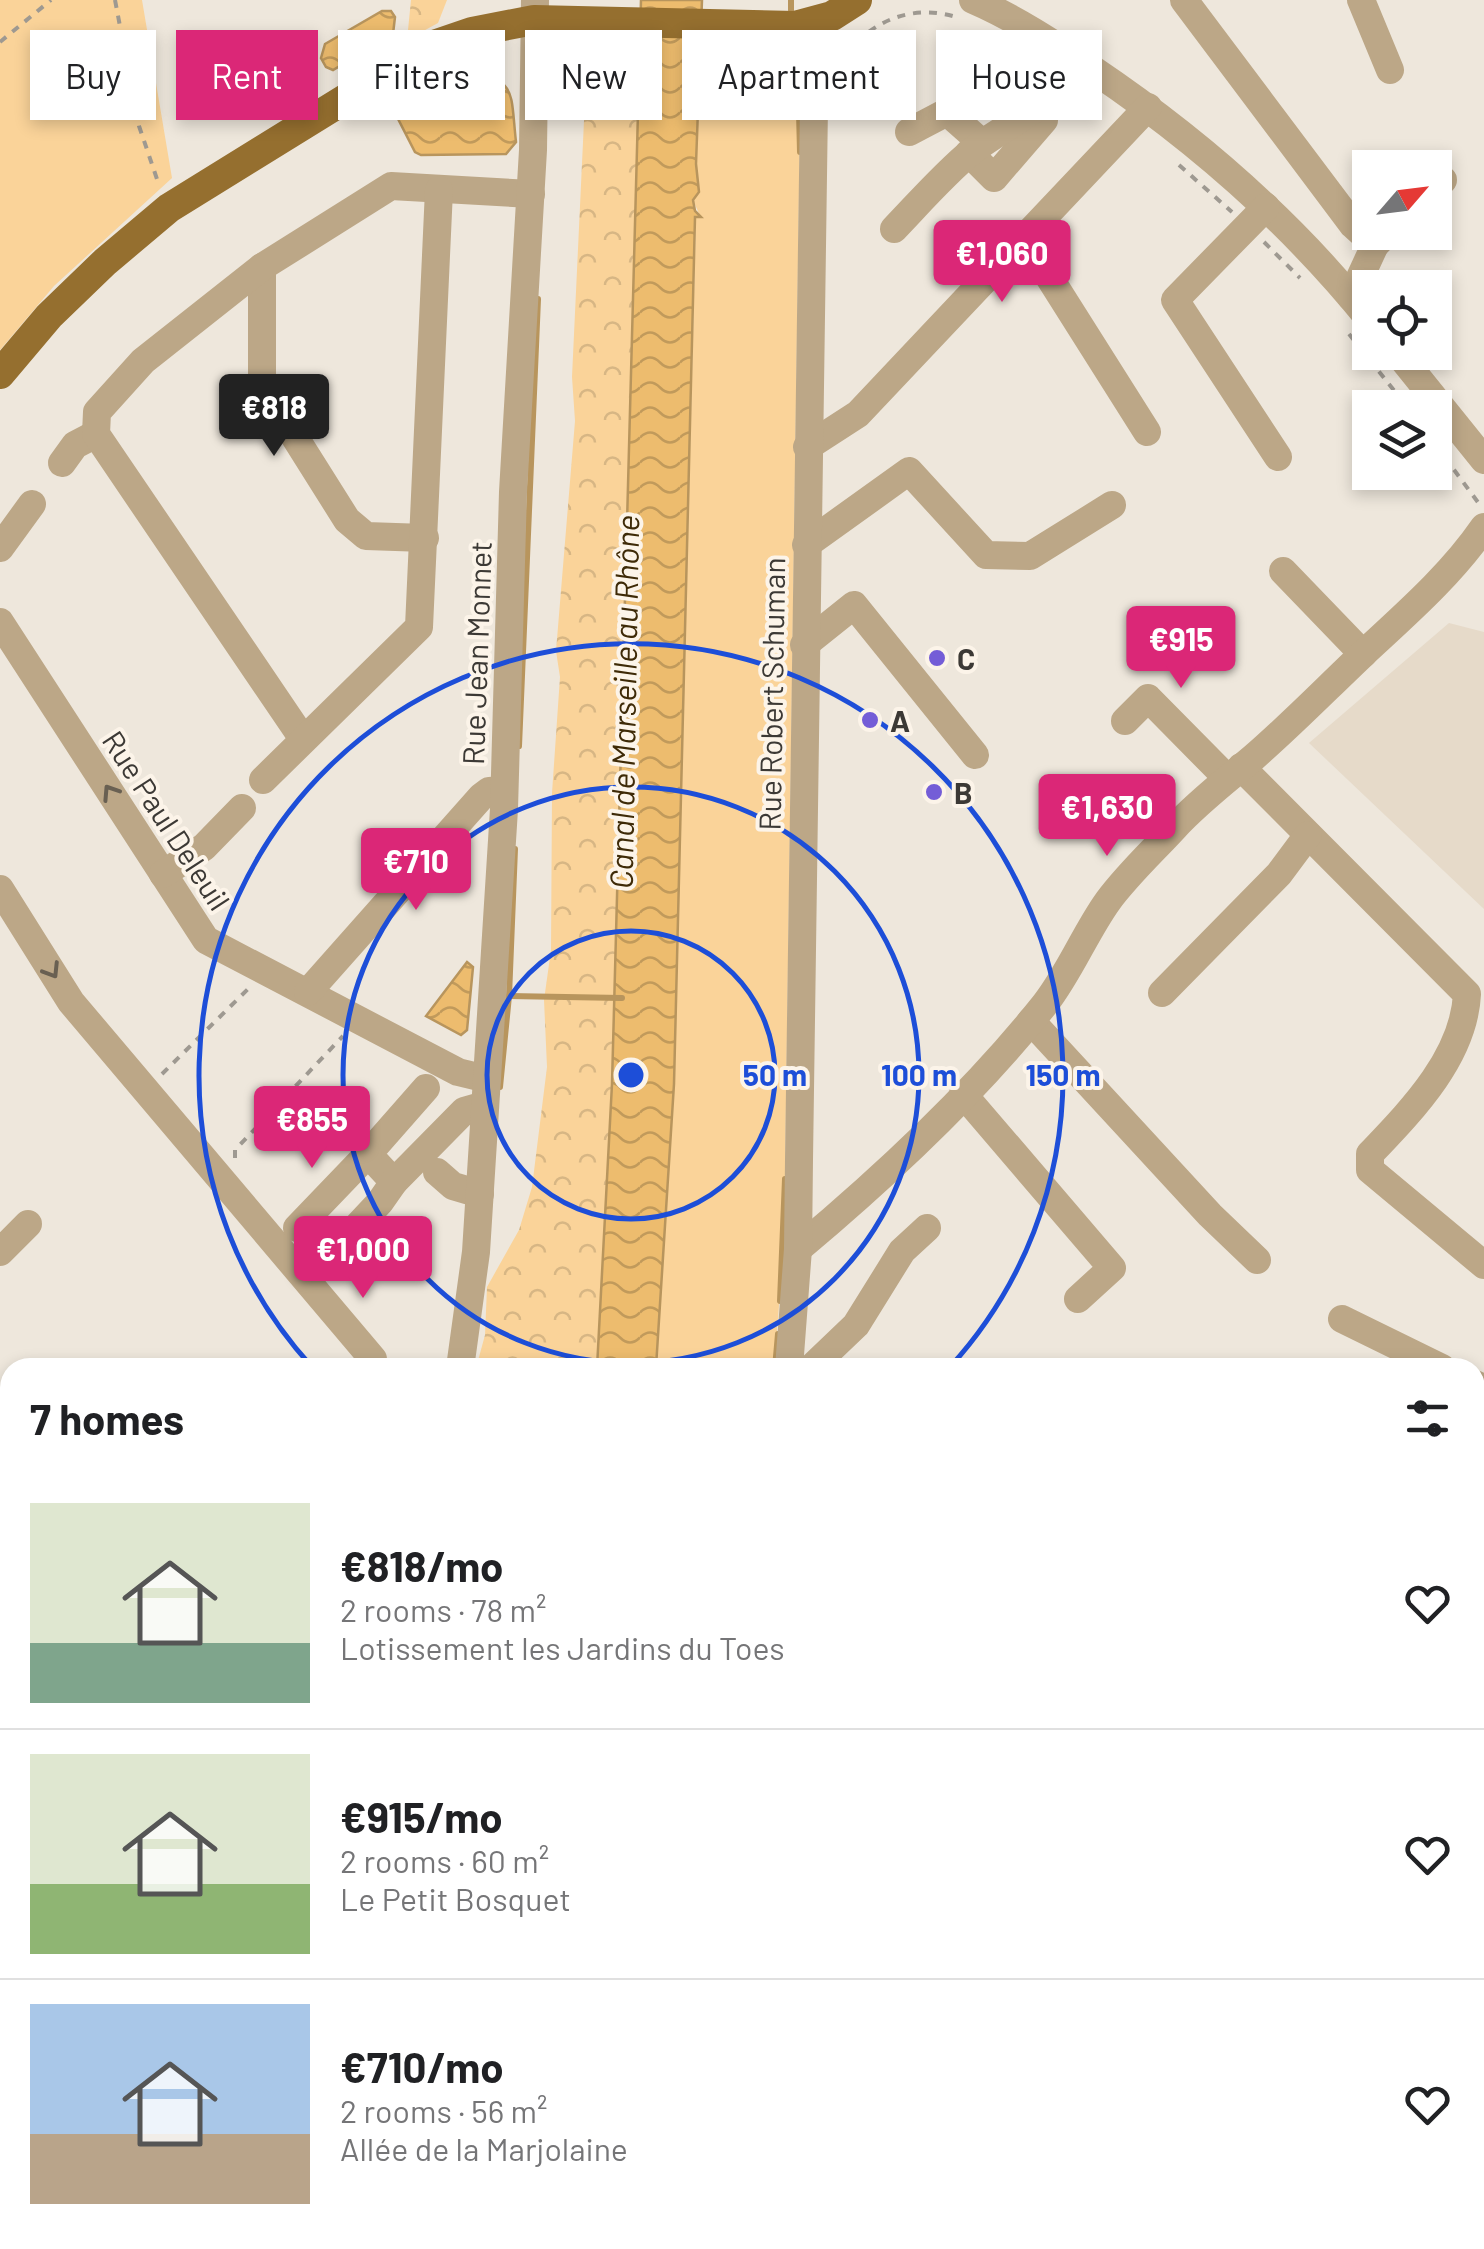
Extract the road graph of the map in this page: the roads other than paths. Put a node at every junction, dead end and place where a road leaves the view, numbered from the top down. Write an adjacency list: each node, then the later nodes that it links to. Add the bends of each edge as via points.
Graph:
1 (832, 0): 7 (main road)
2 (857, 0): 7 (main road)
3 (973, 0): 8 (street)
4 (1184, 0): 18 (street)
5 (1361, 0): 9 (street)
6 (534, 10): 7 (main road, via 588,22); 16 (street, Rue Jean Monnet); 27 (main road, via 430,46 342,90 169,208 49,316)
7 (810, 22): 30 (street, Rue Robert Schuman, via 815,35)
8 (1030, 30)
9 (1390, 70)
10 (1102, 76): 11 (street)
11 (1148, 107): 17 (street); 21 (street)
12 (1026, 120): 14 (street)
13 (909, 132): 14 (street, via 947,112)
14 (976, 148): 20 (street)
15 (439, 190): 16 (street); 24 (street, via 391,186); 37 (street)
16 (531, 194): 49 (street, Rue Jean Monnet)
17 (1266, 206): 23 (street); 31 (street, via 1174,300)
18 (1352, 222)
19 (1352, 226): 23 (street)
20 (894, 228)
21 (1025, 239): 28 (street); 30 (street, via 858,414)
22 (1376, 250): 25 (street)
23 (1315, 254): 25 (street)
24 (262, 267): 29 (street, via 142,361 97,412); 37 (street, via 262,384 346,520 366,536)
25 (1351, 296)
26 (1412, 370): 32 (street)
27 (0, 374)
28 (1147, 432)
29 (96, 434): 33 (street, via 75,445); 45 (street)
30 (807, 448): 38 (street, Rue Robert Schuman)
31 (1278, 457)
32 (1484, 460)
33 (62, 463)
34 (32, 504): 39 (street)
35 (1112, 505): 38 (street, via 1030,556 986,555 909,471)
36 (1481, 514): 43 (street, via 1461,558)
37 (425, 538): 45 (street, via 419,627)
38 (806, 545): 42 (street, Rue Robert Schuman)
39 (0, 548)
40 (1283, 571): 43 (street)
41 (0, 622): 52 (street, Rue Paul Deleuil, one-way to 41)
42 (804, 646): 46 (street, via 854,605); 67 (street, Rue Robert Schuman)
43 (1364, 654): 47 (street)
44 (1125, 720): 47 (street, via 1153,688)
45 (303, 739): 48 (street)
46 (974, 755)
47 (1234, 772): 51 (street); 56 (street, via 1109,900)
48 (263, 780)
49 (504, 790): 54 (street, via 481,796); 58 (street, Rue Jean Monnet)
50 (242, 808): 52 (street, via 204,848)
51 (1308, 835): 55 (street, via 1279,874); 70 (street, via 1467,994 1466,1020 1448,1058 1370,1154 1370,1170)
52 (163, 874): 54 (street, Rue Paul Deleuil, via 206,940)
53 (0, 889): 71 (street, one-way to 71, via 72,1002)
54 (308, 992): 58 (street, Rue Paul Deleuil)
55 (1162, 993)
56 (1031, 1020): 59 (street); 69 (street)
57 (426, 1088): 60 (street)
58 (486, 1092): 62 (street); 63 (street, Rue Jean Monnet)
59 (963, 1094): 67 (street); 72 (street, via 1112,1268)
60 (364, 1158): 62 (street); 65 (street)
61 (437, 1172): 63 (street, via 452,1186)
62 (394, 1182): 71 (street)
63 (480, 1194): 75 (street, Rue Jean Monnet)
64 (28, 1224): 68 (street)
65 (297, 1228)
66 (927, 1228): 77 (street, via 902,1252 856,1325)
67 (798, 1249): 76 (street, Rue Robert Schuman)
68 (0, 1252)
69 (1257, 1260)
70 (1484, 1264)
71 (308, 1278): 74 (street)
72 (1078, 1299)
73 (1342, 1319): 78 (street)
74 (371, 1358)
75 (461, 1358)
76 (790, 1358)
77 (821, 1358)
78 (1422, 1358)

